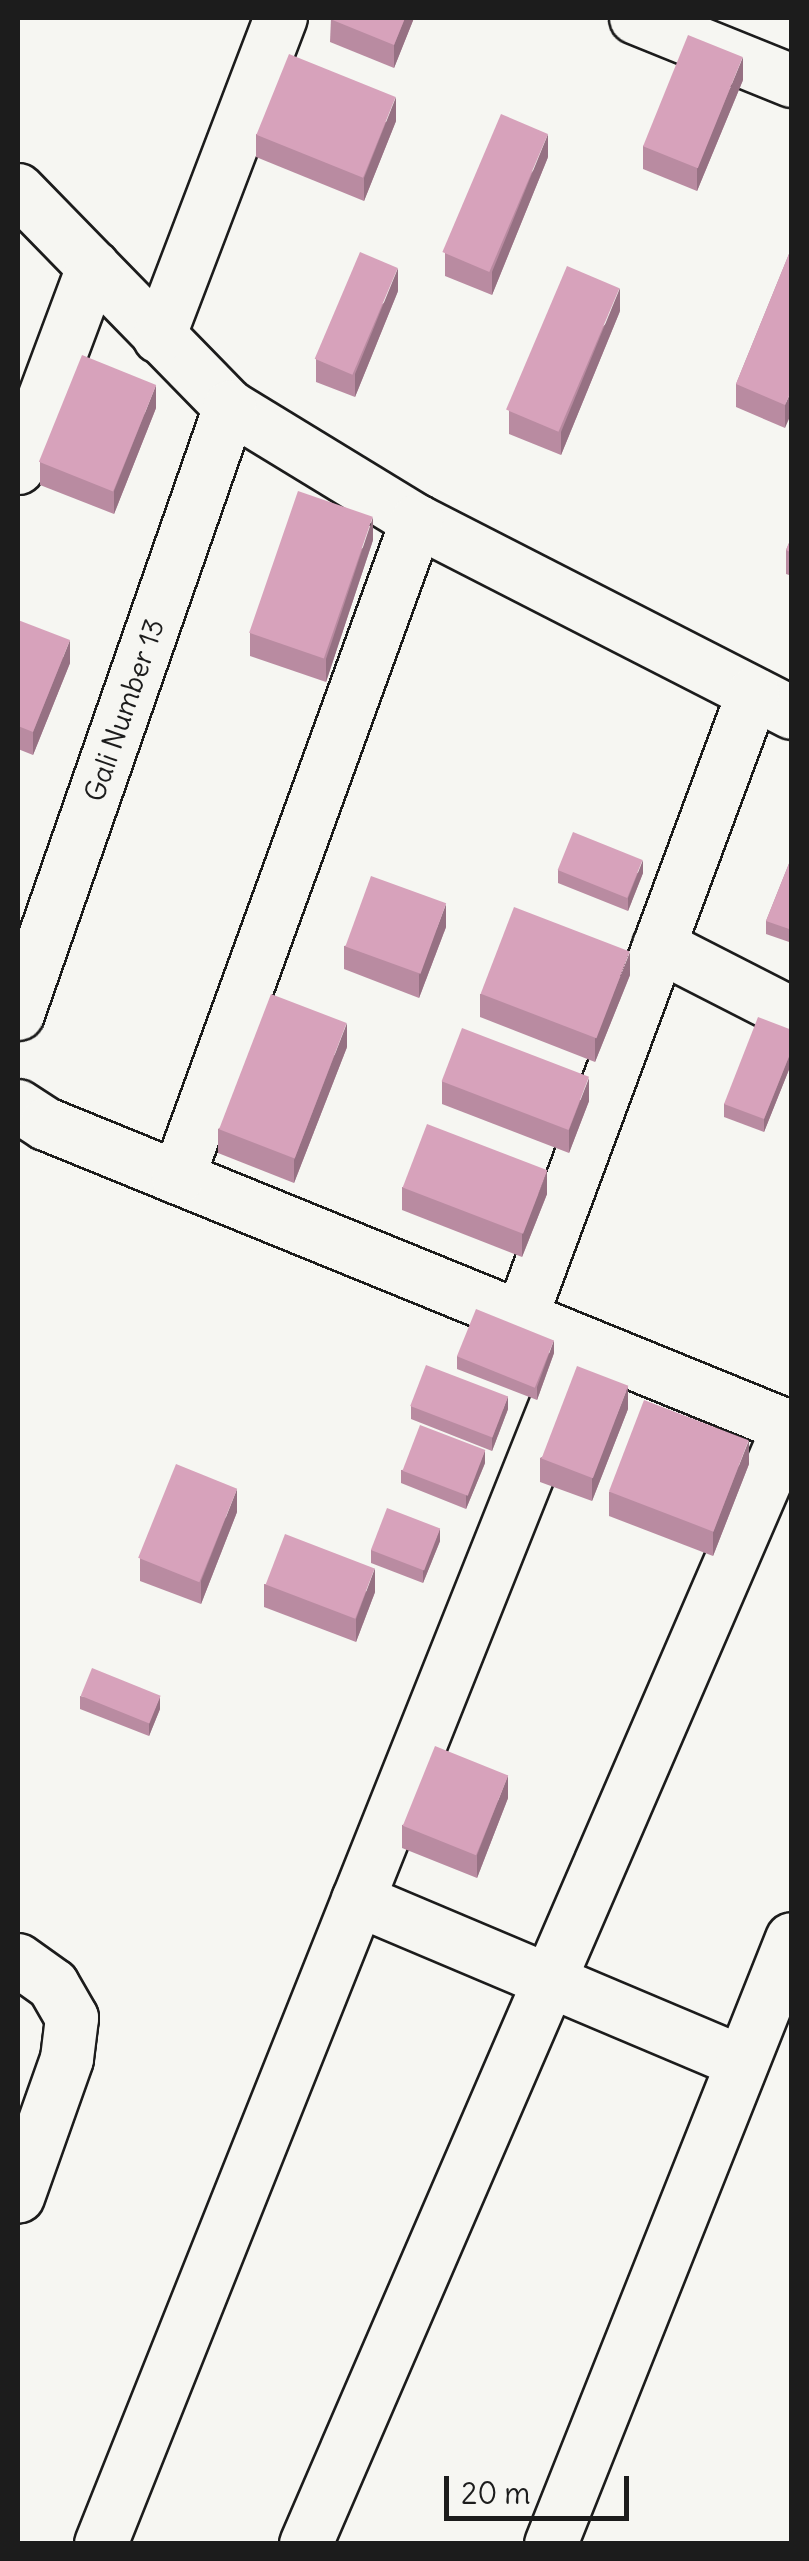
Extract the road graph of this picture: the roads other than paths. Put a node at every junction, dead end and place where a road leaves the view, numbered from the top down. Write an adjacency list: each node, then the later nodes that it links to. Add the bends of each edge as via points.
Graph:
1 (281, 18): 6 (street)
2 (636, 18): 3 (street)
3 (792, 81)
4 (18, 190): 5 (street)
5 (93, 267): 6 (street); 8 (street)
6 (158, 337): 7 (street)
7 (230, 406): 9 (street); 12 (street, Gali Number 13)
8 (18, 468)
9 (417, 521): 10 (street); 15 (street)
10 (772, 704): 11 (street)
11 (660, 946): 13 (street); 16 (street)
12 (18, 1014)
13 (792, 1014)
14 (18, 1106): 15 (street)
15 (178, 1178): 16 (street)
16 (522, 1318): 17 (street)
17 (581, 1342): 18 (street); 19 (street)
18 (790, 1427): 22 (street)
19 (358, 1900): 22 (street); 25 (street)
20 (792, 1939): 23 (street)
21 (18, 1960): 24 (street, via 53,1986 72,2018 66,2059)
22 (549, 1980): 23 (street); 26 (street)
23 (742, 2062): 27 (street)
24 (18, 2197)
25 (101, 2544)
26 (306, 2544)
27 (551, 2544)

